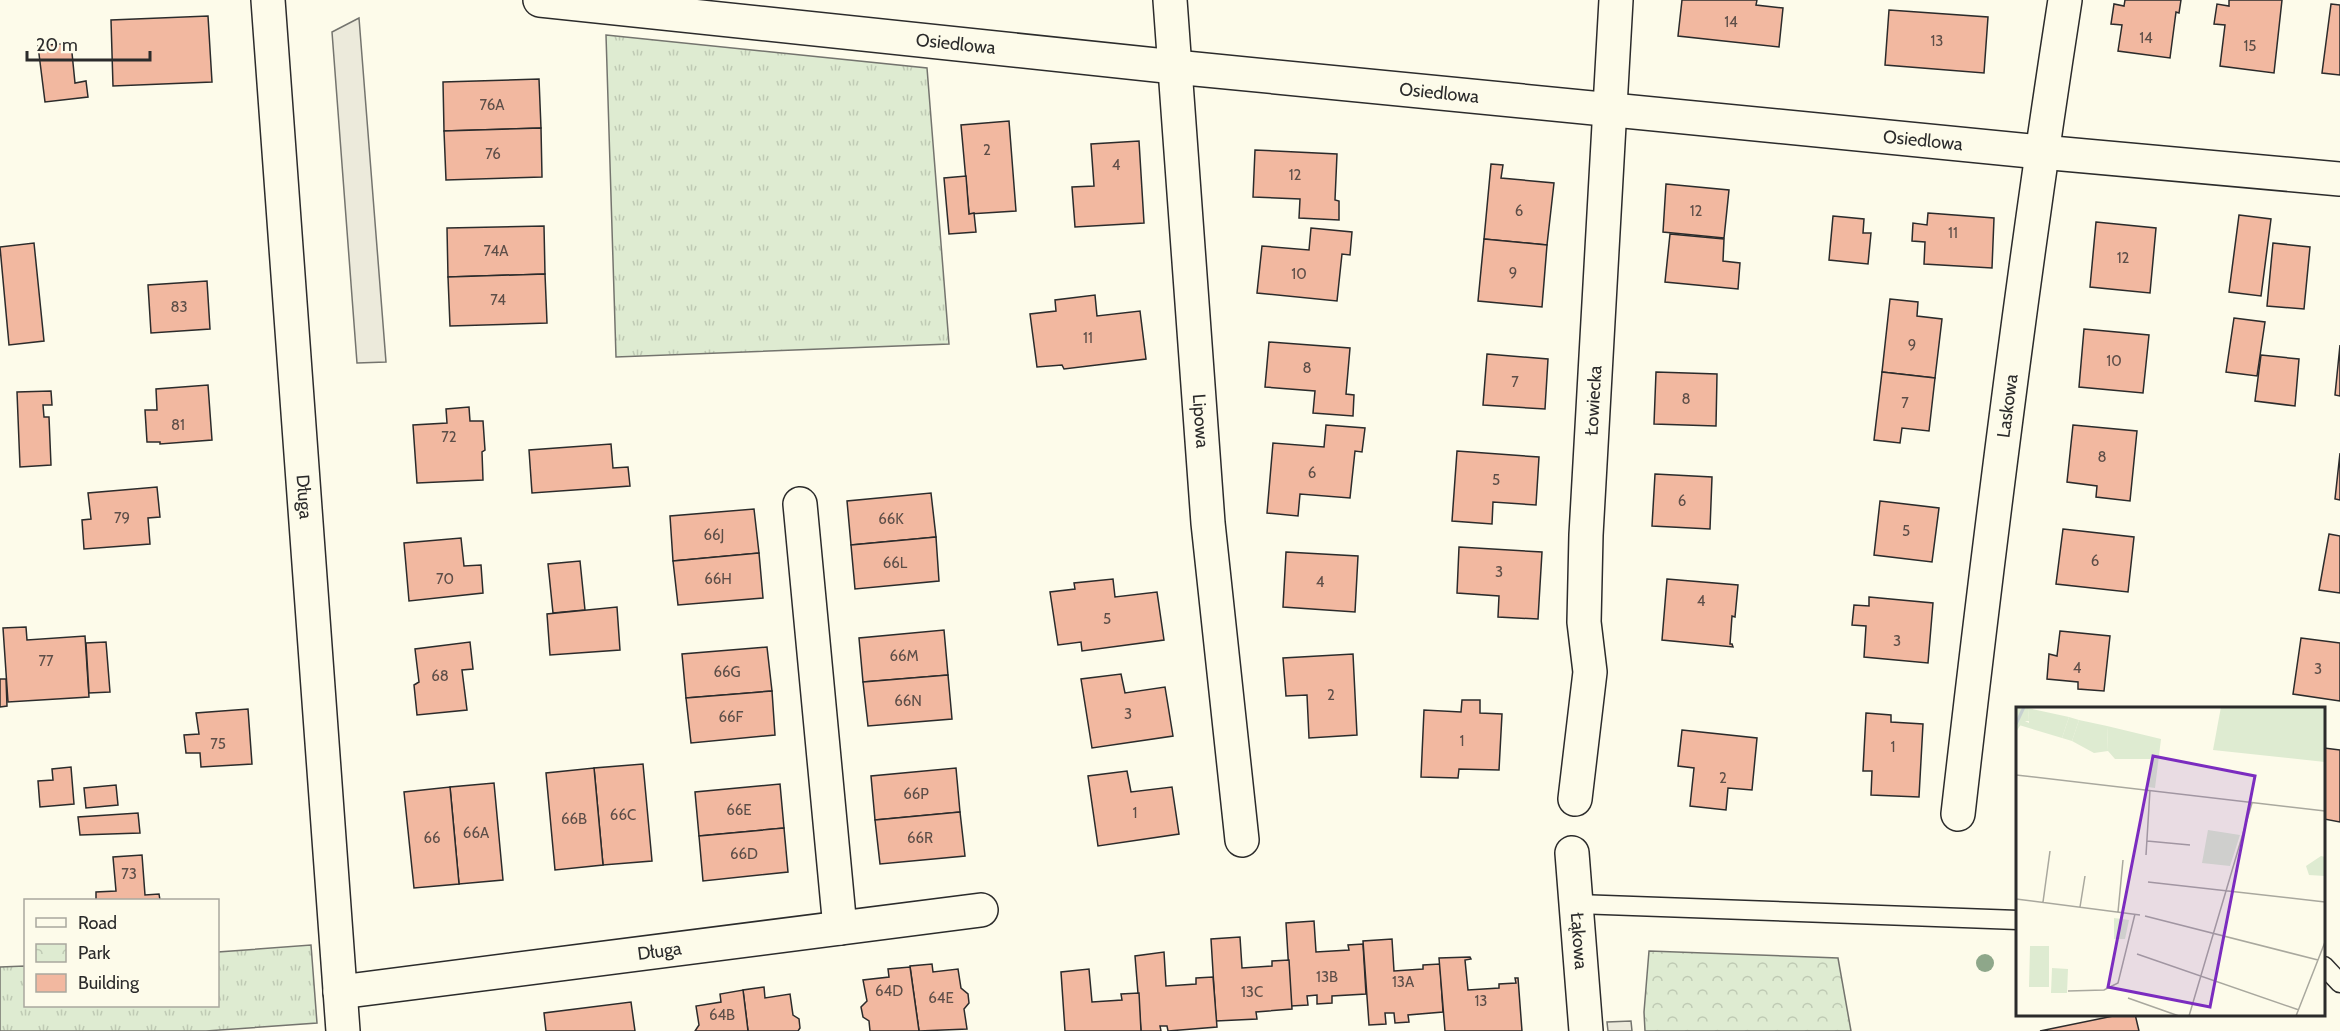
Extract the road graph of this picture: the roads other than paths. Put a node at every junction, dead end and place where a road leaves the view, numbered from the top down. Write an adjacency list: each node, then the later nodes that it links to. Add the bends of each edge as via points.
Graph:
1 (268, 0): 21 (street, Długa)
2 (540, 0): 6 (street, Osiedlowa)
3 (1170, 0): 6 (street, Lipowa)
4 (1616, 0): 7 (street, Łowiecka)
5 (2066, 0): 8 (street, Laskowa)
6 (1175, 67): 7 (street, Osiedlowa); 13 (street, Lipowa, via 1208,523)
7 (1609, 109): 8 (street, Osiedlowa); 11 (street, Łowiecka, via 1586,535 1584,622 1590,672)
8 (2041, 152): 9 (street, Osiedlowa); 12 (street, Laskowa)
9 (2340, 179)
10 (800, 504): 18 (street)
11 (1575, 799)
12 (1958, 814)
13 (1242, 840)
14 (1572, 853): 15 (street, Łąkowa)
15 (1577, 904): 17 (lane); 23 (street, Łąkowa)
16 (981, 910): 18 (street, Długa)
17 (2016, 921)
18 (840, 928): 21 (street, Długa)
19 (2325, 967): 20 (lane)
20 (2340, 983)
21 (340, 992): 22 (street, Długa)
22 (343, 1031)
23 (1586, 1031)

